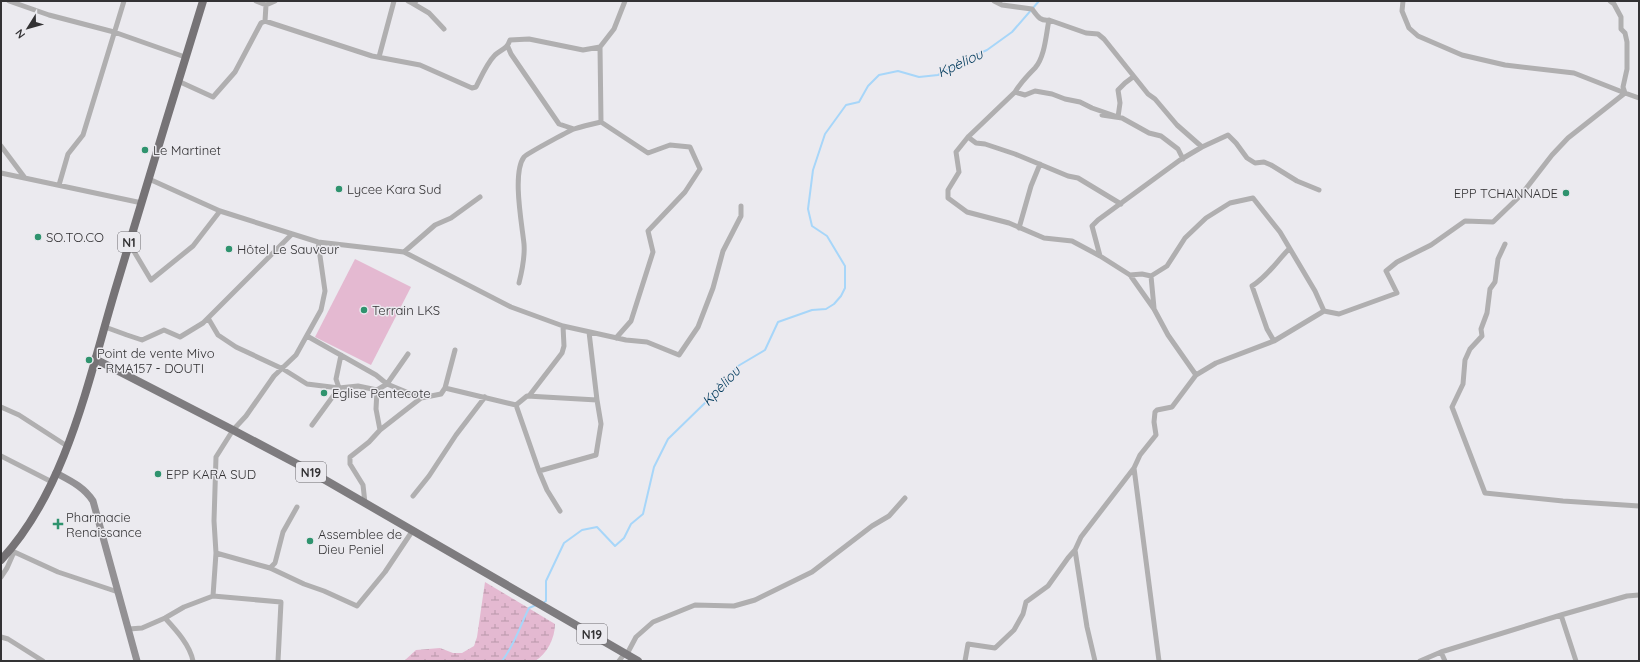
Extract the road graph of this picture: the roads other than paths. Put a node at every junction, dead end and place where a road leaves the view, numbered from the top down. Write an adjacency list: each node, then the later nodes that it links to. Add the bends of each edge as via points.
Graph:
1 (9, 1): 16 (street, via 49,15)
2 (124, 1): 16 (street)
3 (203, 1): 19 (highway, N1)
4 (256, 1): 12 (street)
5 (276, 1): 12 (street)
6 (394, 1): 20 (street)
7 (625, 1): 18 (street, via 614,29)
8 (994, 1): 13 (street, via 1032,9 1039,19)
9 (1403, 1): 24 (street, via 1402,11 1409,28 1418,36 1462,56 1505,65 1574,73)
10 (1610, 1): 24 (street, via 1621,17 1621,28 1627,42 1627,69 1623,87)
11 (412, 2): 15 (street, via 429,12)
12 (266, 5): 14 (street)
13 (1049, 20): 21 (street, via 1086,33 1098,34); 23 (street, via 1045,46 1036,67)
14 (265, 21): 20 (street); 22 (street, via 261,23 235,72 213,97)
15 (444, 29)
16 (114, 32): 19 (street); 38 (street, via 83,135 68,154)
17 (508, 47): 18 (street, via 510,40 529,39 583,50); 20 (street, via 495,55 474,88 420,65); 29 (street, via 510,54 559,124)
18 (600, 47): 28 (street)
19 (185, 57): 22 (highway, N1)
20 (379, 57)
21 (1133, 77): 27 (street, via 1118,90); 32 (street, via 1177,125)
22 (178, 81): 37 (highway, N1)
23 (1015, 92): 27 (street, via 1025,95 1035,91 1052,94); 30 (street)
24 (1625, 92): 25 (street); 57 (street, via 1568,138 1521,195 1493,222 1465,221 1431,245 1397,262 1386,271 1397,293 1339,314)
25 (1639, 98)
26 (1102, 115): 27 (street)
27 (1118, 117): 33 (street, via 1149,133 1161,136 1178,149)
28 (601, 122): 29 (street); 63 (street, via 648,153 670,145 690,147 700,169 685,192 648,231 653,252 631,321)
29 (574, 129): 55 (street, via 532,150 522,160 518,173 524,246)
30 (968, 137): 34 (street, via 976,143); 45 (street, via 956,152 959,172 948,190 948,198 967,212 1010,223)
31 (1, 146): 36 (street)
32 (1202, 147): 33 (street); 39 (street, via 1228,135 1254,163 1264,162)
33 (1183, 159): 42 (street)
34 (1040, 164): 42 (street, via 1078,178); 45 (street)
35 (1, 173): 36 (street)
36 (25, 178): 38 (street)
37 (149, 179): 41 (highway, N1); 44 (street)
38 (59, 185): 41 (street)
39 (1319, 190)
40 (480, 197): 51 (street, via 451,218 435,225)
41 (142, 203): 48 (highway, N1)
42 (1121, 204): 52 (street, via 1092,226)
43 (741, 206): 63 (street, via 741,216 724,251 698,327 679,355 647,342)
44 (220, 211): 46 (street); 48 (street, via 193,246 151,280)
45 (1019, 228): 52 (street, via 1044,238 1072,242)
46 (292, 234): 47 (street); 58 (street)
47 (318, 242): 51 (street); 62 (street, via 324,291 321,310)
48 (129, 243): 59 (highway, N1)
49 (1505, 244): 93 (street, via 1498,259 1495,282 1490,289 1482,336 1470,349 1465,360 1463,384 1452,407 1485,493)
50 (1290, 249): 54 (street, via 1253,198 1230,203 1206,218 1185,238 1167,266); 57 (street); 64 (street, via 1262,280 1252,286 1267,329)
51 (404, 252): 60 (street, via 511,307)
52 (1100, 256): 53 (street)
53 (1130, 275): 54 (street); 56 (street)
54 (1151, 276): 56 (street)
55 (519, 283)
56 (1154, 309): 70 (street, via 1168,335)
57 (1324, 311): 64 (street)
58 (208, 318): 59 (street, via 180,337 164,330 142,340); 69 (street, via 218,335 236,347)
59 (105, 326): 68 (highway, N1)
60 (563, 326): 61 (street); 75 (street, via 562,353)
61 (589, 332): 63 (street); 78 (street)
62 (307, 336): 67 (street); 69 (street, via 296,355)
63 (616, 338)
64 (1274, 341): 70 (street, via 1216,363)
65 (455, 350): 73 (street)
66 (408, 354): 71 (street)
67 (341, 355): 71 (street); 72 (street, via 336,379)
68 (95, 360): 82 (main road, N19); 84 (highway, N1)
69 (283, 369): 72 (street, via 307,384); 82 (street, via 274,376)
70 (1196, 375): 86 (street, via 1172,407 1155,412 1156,435 1140,455)
71 (387, 384): 74 (street); 77 (street)
72 (339, 388): 74 (street, via 358,386); 81 (street)
73 (445, 388): 76 (street); 77 (street, via 441,394)
74 (376, 390): 83 (street)
75 (529, 396): 78 (street); 79 (street)
76 (485, 397): 79 (street); 90 (street)
77 (422, 398): 83 (street)
78 (597, 400): 87 (street, via 601,424 596,455)
79 (516, 405): 87 (street)
80 (1, 407): 84 (street, via 19,414)
81 (312, 425)
82 (233, 430): 92 (main road, N19); 99 (street, via 216,456)
83 (380, 430): 92 (street, via 351,455 349,460 363,485)
84 (67, 446): 88 (highway, N1)
85 (1, 456): 89 (street)
86 (1134, 468): 97 (street, via 1081,538); 120 (street)
87 (539, 471): 95 (street)
88 (56, 473): 89 (highway, N1); 103 (main road, via 82,487 93,501)
89 (52, 482): 98 (highway, N1, via 35,517)
90 (413, 496)
91 (905, 498): 111 (street, via 889,516 812,572 755,600 734,606 695,605 652,622 636,638)
92 (365, 503): 96 (main road, N19)
93 (1639, 506)
94 (297, 507): 101 (street, via 284,532 275,563)
95 (560, 511)
96 (413, 530): 101 (street, via 385,572 357,606); 111 (main road, N19)
97 (1075, 550): 118 (street, via 1048,586 1026,602 1020,621 1004,641 995,648 968,644); 119 (street)
98 (12, 551): 100 (highway, N1); 102 (street, via 8,568); 103 (street, via 58,572)
99 (216, 553): 101 (street); 105 (street)
100 (1, 560)
101 (270, 568)
102 (1, 577)
103 (118, 592): 108 (main road)
104 (1639, 595): 106 (street)
105 (213, 596): 107 (street, via 184,607); 115 (street, via 281,602)
106 (1560, 615): 110 (street); 123 (street)
107 (165, 618): 108 (street, via 142,628); 114 (street, via 191,653)
108 (129, 630): 113 (main road)
109 (1, 637): 112 (street)
110 (1441, 652): 121 (street); 122 (street)
111 (626, 654): 116 (street); 117 (main road, N19)
112 (43, 661)
113 (137, 661)
114 (192, 661)
115 (278, 661)
116 (620, 661)
117 (638, 661)
118 (965, 661)
119 (1095, 661)
120 (1159, 661)
121 (1420, 661)
122 (1445, 661)
123 (1576, 661)

